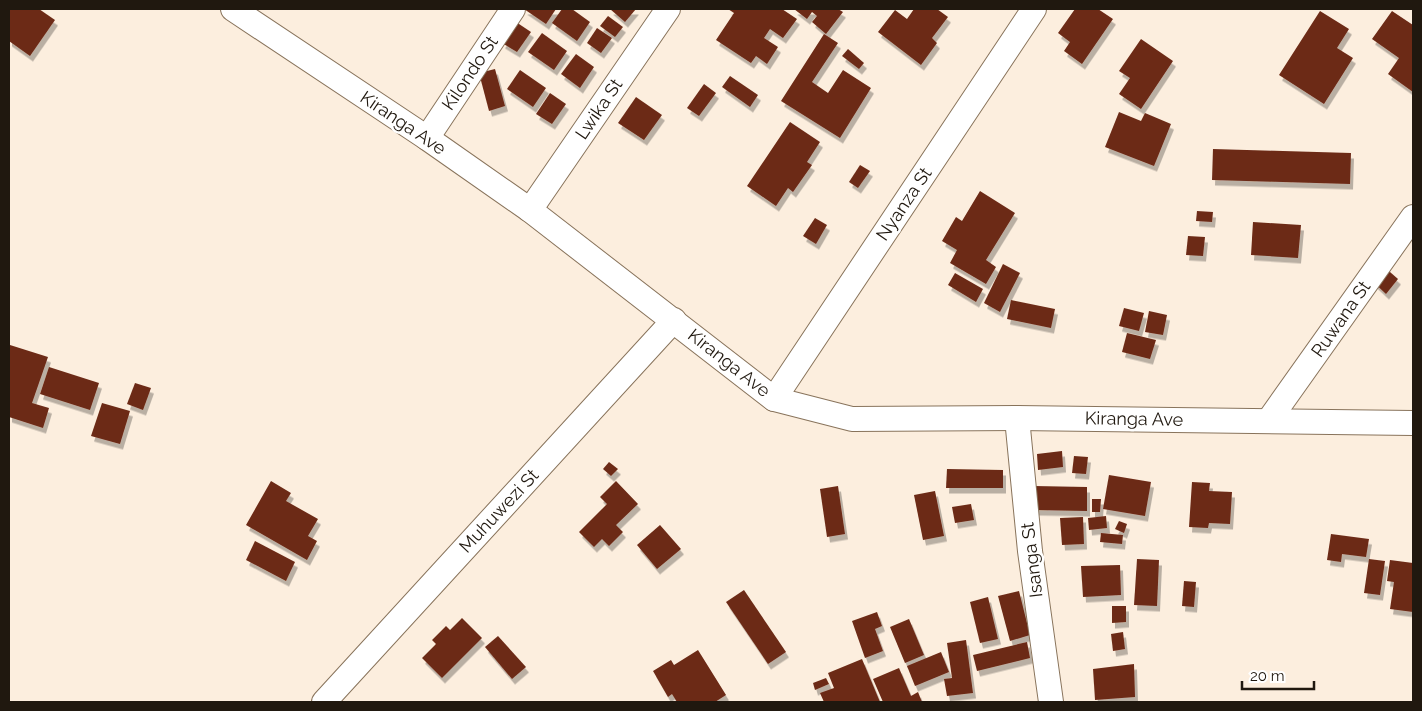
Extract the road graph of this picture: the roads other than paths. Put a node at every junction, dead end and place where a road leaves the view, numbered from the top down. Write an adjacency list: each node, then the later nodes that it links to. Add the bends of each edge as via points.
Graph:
1 (233, 9): 5 (street, Kiranga Ave)
2 (513, 9): 5 (street, Kilondo St)
3 (668, 9): 6 (street, Lwika St)
4 (1034, 9): 9 (street, Nyanza St)
5 (427, 138): 6 (street, Kiranga Ave)
6 (530, 210): 8 (street, Kiranga Ave)
7 (1413, 217): 11 (street, Ruwana St)
8 (674, 320): 9 (street, Kiranga Ave); 13 (street, Muhuwezi St)
9 (774, 399): 10 (street, Kiranga Ave, via 852,419)
10 (1017, 418): 11 (street, Kiranga Ave); 14 (street, Isanga St, via 1030,551)
11 (1269, 420): 12 (street, Kiranga Ave)
12 (1413, 423)
13 (324, 702)
14 (1051, 702)

